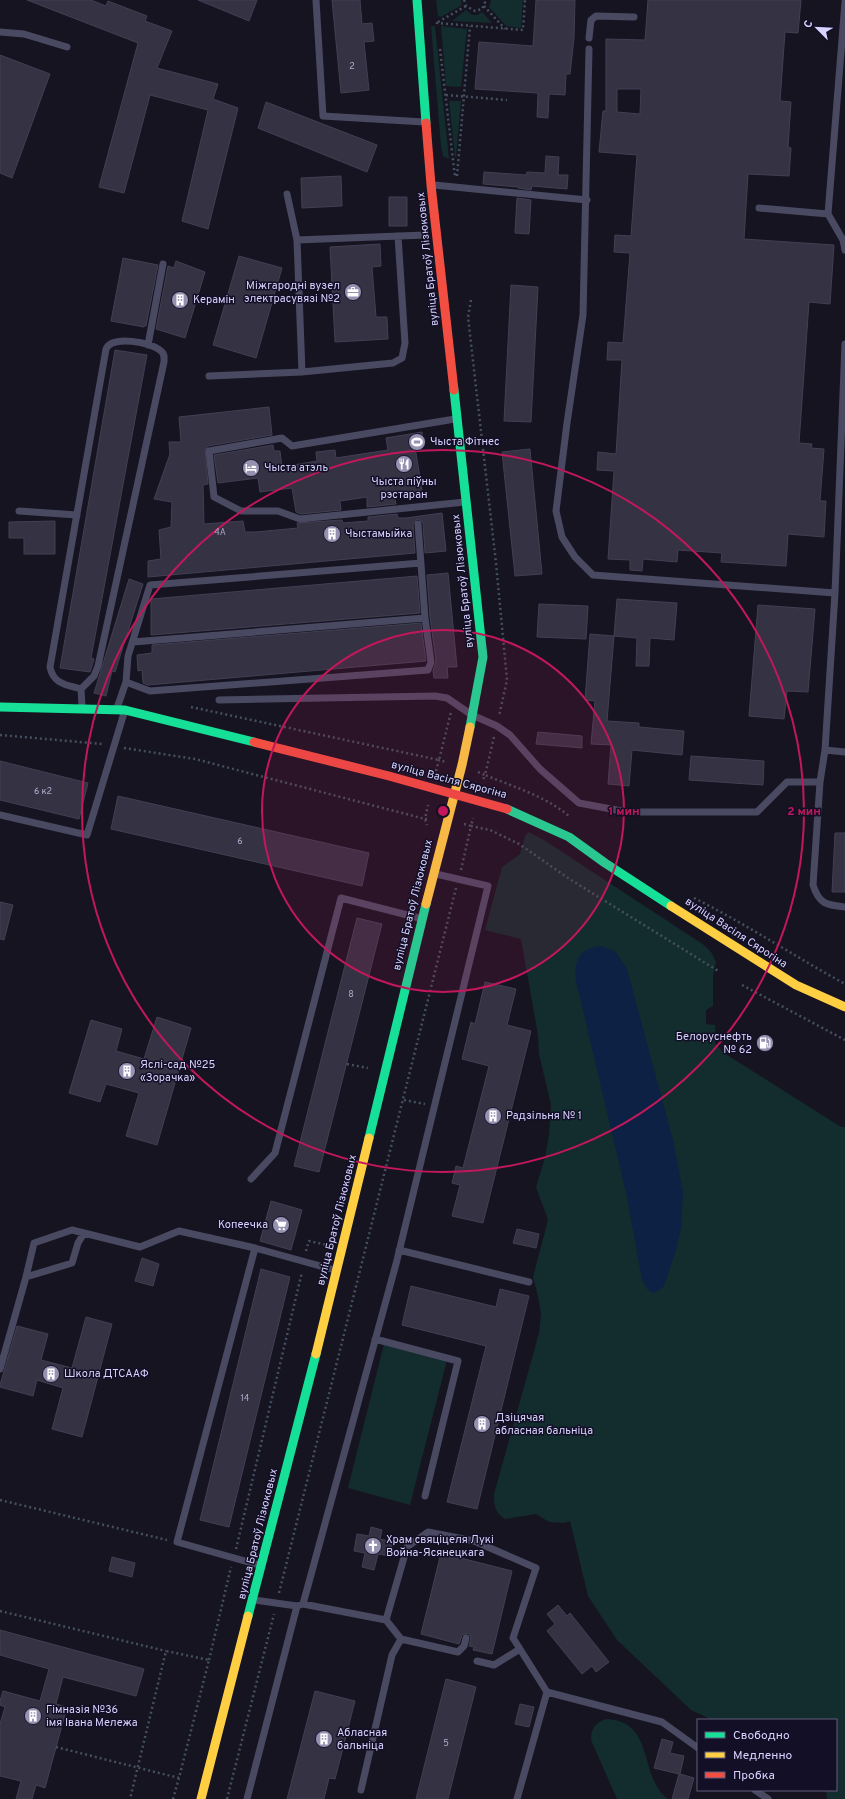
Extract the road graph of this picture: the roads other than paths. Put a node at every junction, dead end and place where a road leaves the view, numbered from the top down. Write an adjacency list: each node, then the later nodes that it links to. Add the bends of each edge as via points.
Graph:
1 (316, 0): 9 (lane, via 323,116)
2 (417, 0): 9 (street, вуліца Братоў Лізюковых)
3 (845, 2): 14 (lane)
4 (634, 17): 6 (lane, via 596,16 591,20)
5 (0, 32): 7 (lane, via 24,34)
6 (589, 38)
7 (67, 47)
8 (588, 49): 12 (lane)
9 (427, 122): 10 (street, вуліца Братоў Лізюковых)
10 (432, 185): 12 (lane); 24 (street, вуліца Братоў Лізюковых)
11 (287, 194): 17 (lane)
12 (586, 200): 30 (lane, via 583,315 566,423 556,511 562,537 575,557 594,575)
13 (759, 208): 14 (lane)
14 (828, 214): 18 (lane, via 843,240)
15 (426, 234): 16 (lane)
16 (398, 236): 17 (lane); 22 (lane, via 406,343 402,358 393,363)
17 (297, 240): 22 (lane)
18 (845, 250)
19 (163, 264): 21 (lane)
20 (845, 344): 30 (lane)
21 (148, 345): 27 (lane, via 121,340 108,345 106,349); 34 (lane, via 161,351 165,356 164,362 98,666 94,676)
22 (302, 372): 23 (lane)
23 (209, 376)
24 (457, 419): 25 (street, вуліца Братоў Лізюковых); 25 (lane, via 292,446 282,438 209,450 214,497 241,512 278,511 300,519)
25 (466, 502): 39 (street, вуліца Братоў Лізюковых, via 483,657)
26 (19, 511): 27 (lane)
27 (77, 515): 34 (lane, via 50,667 53,678 58,682)
28 (418, 524): 29 (lane)
29 (421, 563): 31 (lane); 32 (lane, via 150,585)
30 (835, 592): 40 (lane)
31 (425, 618): 32 (lane); 33 (lane, via 431,662 428,670 150,691)
32 (133, 642): 33 (lane, via 128,656)
33 (126, 682): 38 (lane)
34 (81, 689): 37 (lane)
35 (219, 700): 39 (lane, via 434,696 447,698)
36 (0, 706): 37 (street, вуліца Васіля Сярогіна)
37 (82, 708): 38 (street, вуліца Васіля Сярогіна)
38 (121, 710): 43 (street, вуліца Васіля Сярогіна, via 389,776); 44 (lane, via 114,746 86,835)
39 (472, 715): 42 (lane, via 510,735 540,770 580,802 628,812 756,812 787,782); 43 (street, вуліца Братоў Лізюковых)
40 (825, 750): 41 (lane); 42 (lane)
41 (845, 752)
42 (820, 782): 46 (lane, via 813,885 817,898 830,906)
43 (454, 795): 45 (street, вуліца Братоў Лізюковых); 48 (street, вуліца Васіля Сярогіна, via 507,809 569,837 605,863 796,985)
44 (0, 815)
45 (434, 873): 47 (street, вуліца Братоў Лізюковых); 52 (lane, via 488,886)
46 (845, 907)
47 (422, 918): 49 (lane, via 341,898 275,1153); 53 (street, вуліца Братоў Лізюковых)
48 (845, 1007)
49 (251, 1179)
50 (84, 1233): 51 (lane, via 140,1247 179,1231); 54 (lane, via 72,1263); 54 (lane, via 72,1230 34,1243)
51 (255, 1248): 53 (lane); 59 (lane, via 177,1542)
52 (399, 1250): 55 (lane); 56 (lane)
53 (337, 1271): 59 (street, вуліца Братоў Лізюковых)
54 (26, 1277): 57 (lane)
55 (529, 1282)
56 (375, 1339): 58 (lane, via 458,1360); 61 (lane)
57 (0, 1369)
58 (426, 1496)
59 (262, 1566): 60 (street, вуліца Братоў Лізюковых)
60 (253, 1600): 61 (lane); 71 (street, вуліца Братоў Лізюковых)
61 (300, 1605): 62 (lane); 72 (lane)
62 (386, 1620): 64 (lane); 65 (lane, via 407,1547 428,1532 474,1541 536,1568 513,1638)
63 (466, 1638): 64 (lane, via 464,1646 458,1652)
64 (401, 1639): 69 (lane, via 392,1656)
65 (520, 1649): 66 (lane, via 494,1665); 67 (lane)
66 (477, 1661)
67 (547, 1692): 68 (lane, via 662,1722); 73 (lane)
68 (697, 1747)
69 (361, 1790)
70 (756, 1791): 74 (lane)
71 (202, 1799)
72 (247, 1799)
73 (517, 1799)
74 (768, 1799)

